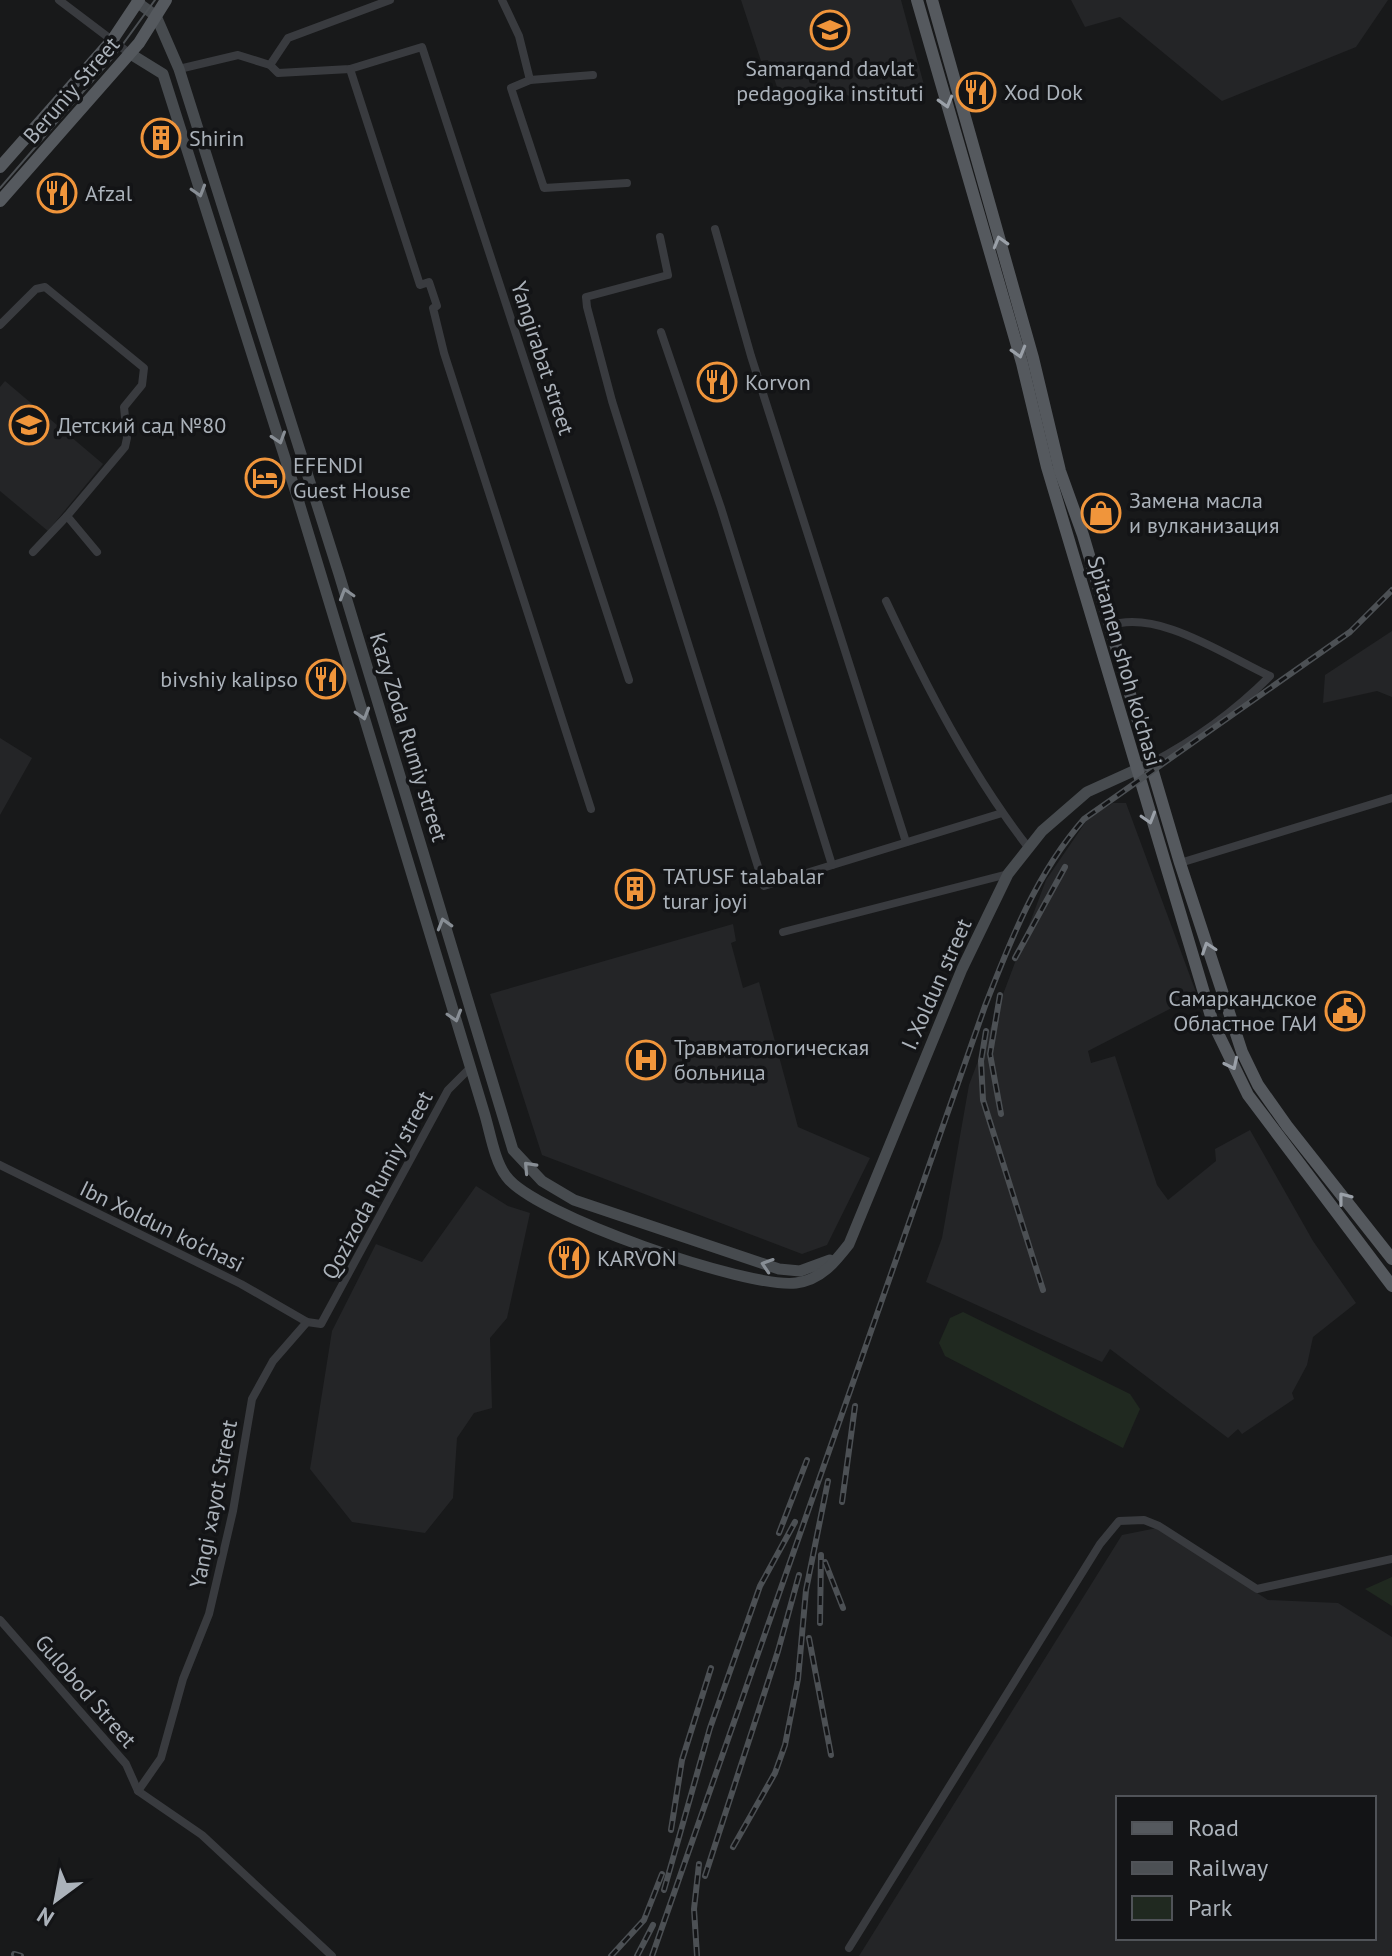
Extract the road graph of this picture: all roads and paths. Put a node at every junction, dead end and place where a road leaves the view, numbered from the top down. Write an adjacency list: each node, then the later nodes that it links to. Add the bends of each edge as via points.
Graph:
1 (59, 0): 9 (street)
2 (166, 0): 8 (main road, Beruniy Street)
3 (390, 0): 11 (street, via 288,38)
4 (502, 0): 15 (street, via 519,36)
5 (917, 0): 30 (main road, Spitamen shoh ko'chasi, one-way to 30)
6 (932, 0): 27 (main road, Spitamen shoh ko'chasi, one-way to 6, via 1060,471)
7 (138, 1): 8 (street); 9 (main road, Beruniy Street)
8 (156, 16): 10 (main road, Beruniy Street); 12 (street, Kazy Zoda Rumiy street)
9 (113, 39): 10 (street); 16 (main road, Beruniy Street)
10 (129, 53): 18 (main road, Beruniy Street); 40 (street, Kazy Zoda Rumiy street, one-way to 40, via 163,74)
11 (270, 65): 12 (street, via 238,55); 13 (street, via 278,73)
12 (179, 69): 42 (street, Kazy Zoda Rumiy street, one-way to 12, via 809,1269 779,1269 574,1200 542,1181 513,1150 335,559)
13 (350, 69): 28 (street, via 422,47); 32 (street, via 420,285 429,282 437,306 433,308 444,353)
14 (593, 75): 15 (street)
15 (530, 80): 17 (street, via 511,88 544,188)
16 (0, 167)
17 (627, 183)
18 (0, 201)
19 (715, 229): 34 (street)
20 (660, 237): 37 (street, via 668,275 586,297 612,401 764,886)
21 (0, 326): 23 (street, via 36,289 45,287 144,368 142,385 124,407 125,447)
22 (661, 332): 37 (street)
23 (67, 516): 24 (street); 25 (street)
24 (33, 552)
25 (97, 552)
26 (886, 601): 33 (street, via 914,661)
27 (1109, 626): 29 (main road, Spitamen shoh ko'chasi); 29 (street, via 1143,621 1270,676 1245,702)
28 (629, 680)
29 (1151, 763): 30 (street, I. Xoldun street); 36 (main road, Spitamen shoh ko'chasi)
30 (1134, 769): 35 (street, I. Xoldun street, via 1087,792); 45 (main road, Spitamen shoh ko'chasi, one-way to 45, via 1213,1023 1230,1062 1269,1124)
31 (1392, 798): 36 (street)
32 (591, 809)
33 (1002, 813): 34 (street); 35 (street)
34 (906, 842): 37 (street)
35 (1028, 847): 38 (street, I. Xoldun street)
36 (1180, 863): 43 (main road, Spitamen shoh ko'chasi, one-way to 36, via 1258,1085 1242,1052)
37 (832, 865)
38 (1008, 874): 39 (street); 42 (street, I. Xoldun street)
39 (783, 932)
40 (471, 1067): 44 (street, Kazy Zoda Rumiy street, via 506,1177 538,1201 634,1242 742,1278 789,1283); 46 (street, Qozizoda Rumiy street, via 448,1090 321,1324)
41 (0, 1165): 46 (street, Ibn Xoldun ko'chasi)
42 (841, 1255): 44 (street, I. Xoldun street)
43 (1392, 1259)
44 (820, 1274)
45 (1392, 1286)
46 (307, 1322): 49 (street, Yangi xayot Street, via 273,1361 252,1399 209,1614 183,1679 161,1758)
47 (1392, 1559): 50 (street, via 1257,1589 1159,1526 1144,1520 1119,1521)
48 (0, 1620): 49 (street, Gulobod Street, via 126,1764)
49 (138, 1791): 51 (street, via 202,1835)
50 (849, 1948)
51 (332, 1956)

